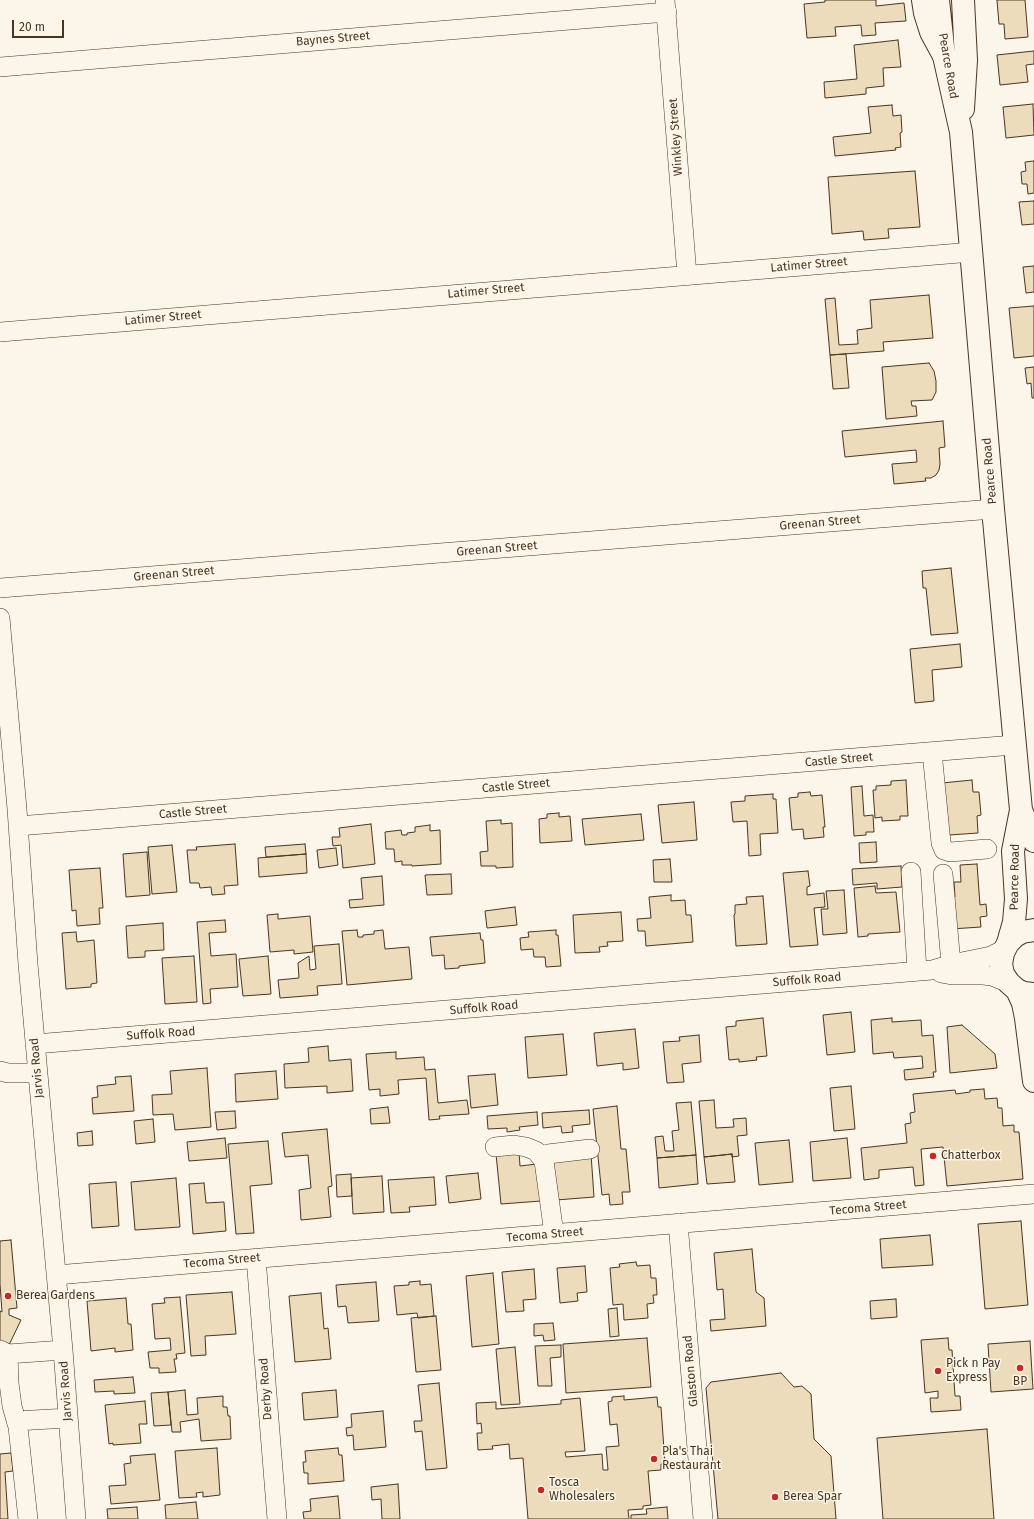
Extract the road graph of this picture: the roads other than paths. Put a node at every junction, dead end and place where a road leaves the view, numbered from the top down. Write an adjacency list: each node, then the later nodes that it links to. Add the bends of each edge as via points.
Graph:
1 (923, 0): 5 (main road, via 931,32)
2 (938, 0): 5 (main road, Pearce Road)
3 (963, 0): 7 (main road, Pearce Road, via 966,60)
4 (666, 6): 6 (street, Baynes Street); 9 (street, Winkley Street)
5 (944, 56): 7 (main road, Pearce Road)
6 (0, 67)
7 (961, 132): 8 (main road, Pearce Road)
8 (972, 252): 9 (street, Latimer Street); 11 (main road, Pearce Road)
9 (687, 275): 10 (street, Latimer Street)
10 (0, 332)
11 (993, 509): 12 (street, Greenan Street); 14 (main road, Pearce Road)
12 (0, 588)
13 (0, 618): 17 (street, Jarvis Road)
14 (1014, 745): 15 (street, Castle Street); 16 (main road, Pearce Road)
15 (932, 752): 17 (street, Castle Street); 19 (street, via 941,843 944,850 950,852)
16 (1021, 810): 18 (main road, Pearce Road); 23 (main road, Pearce Road, via 1013,851 1016,899 1014,922)
17 (12, 815): 27 (street, Jarvis Road)
18 (1034, 841)
19 (987, 849)
20 (911, 872): 25 (street)
21 (943, 874): 24 (street)
22 (1034, 930): 23 (main road, via 1015,936)
23 (1006, 946): 24 (street, Suffolk Road, via 991,956); 26 (main road, Pearce Road, via 1001,964 1003,974)
24 (952, 969): 25 (street, Suffolk Road); 26 (street, Suffolk Road, via 992,976)
25 (925, 971): 27 (street, Suffolk Road)
26 (1020, 989): 30 (main road, Pearce Road)
27 (35, 1044): 29 (street, Jarvis Road)
28 (0, 1071): 29 (street)
29 (38, 1073): 38 (street, Jarvis Road)
30 (1034, 1081)
31 (495, 1147): 33 (street, via 526,1147 536,1152)
32 (590, 1149): 33 (street, via 548,1154)
33 (544, 1161): 36 (street)
34 (1034, 1194): 35 (street, Tecoma Street)
35 (678, 1223): 36 (street, Tecoma Street); 46 (street, Glaston Road)
36 (554, 1234): 37 (street, Tecoma Street)
37 (256, 1258): 38 (street, Tecoma Street); 45 (street, Derby Road)
38 (56, 1274): 39 (street, Jarvis Road)
39 (63, 1350): 40 (street); 41 (street, Jarvis Road)
40 (4, 1352): 42 (street)
41 (68, 1418): 42 (street); 44 (street, Jarvis Road)
42 (16, 1421): 43 (street)
43 (28, 1519)
44 (76, 1519)
45 (277, 1519)
46 (703, 1519)

